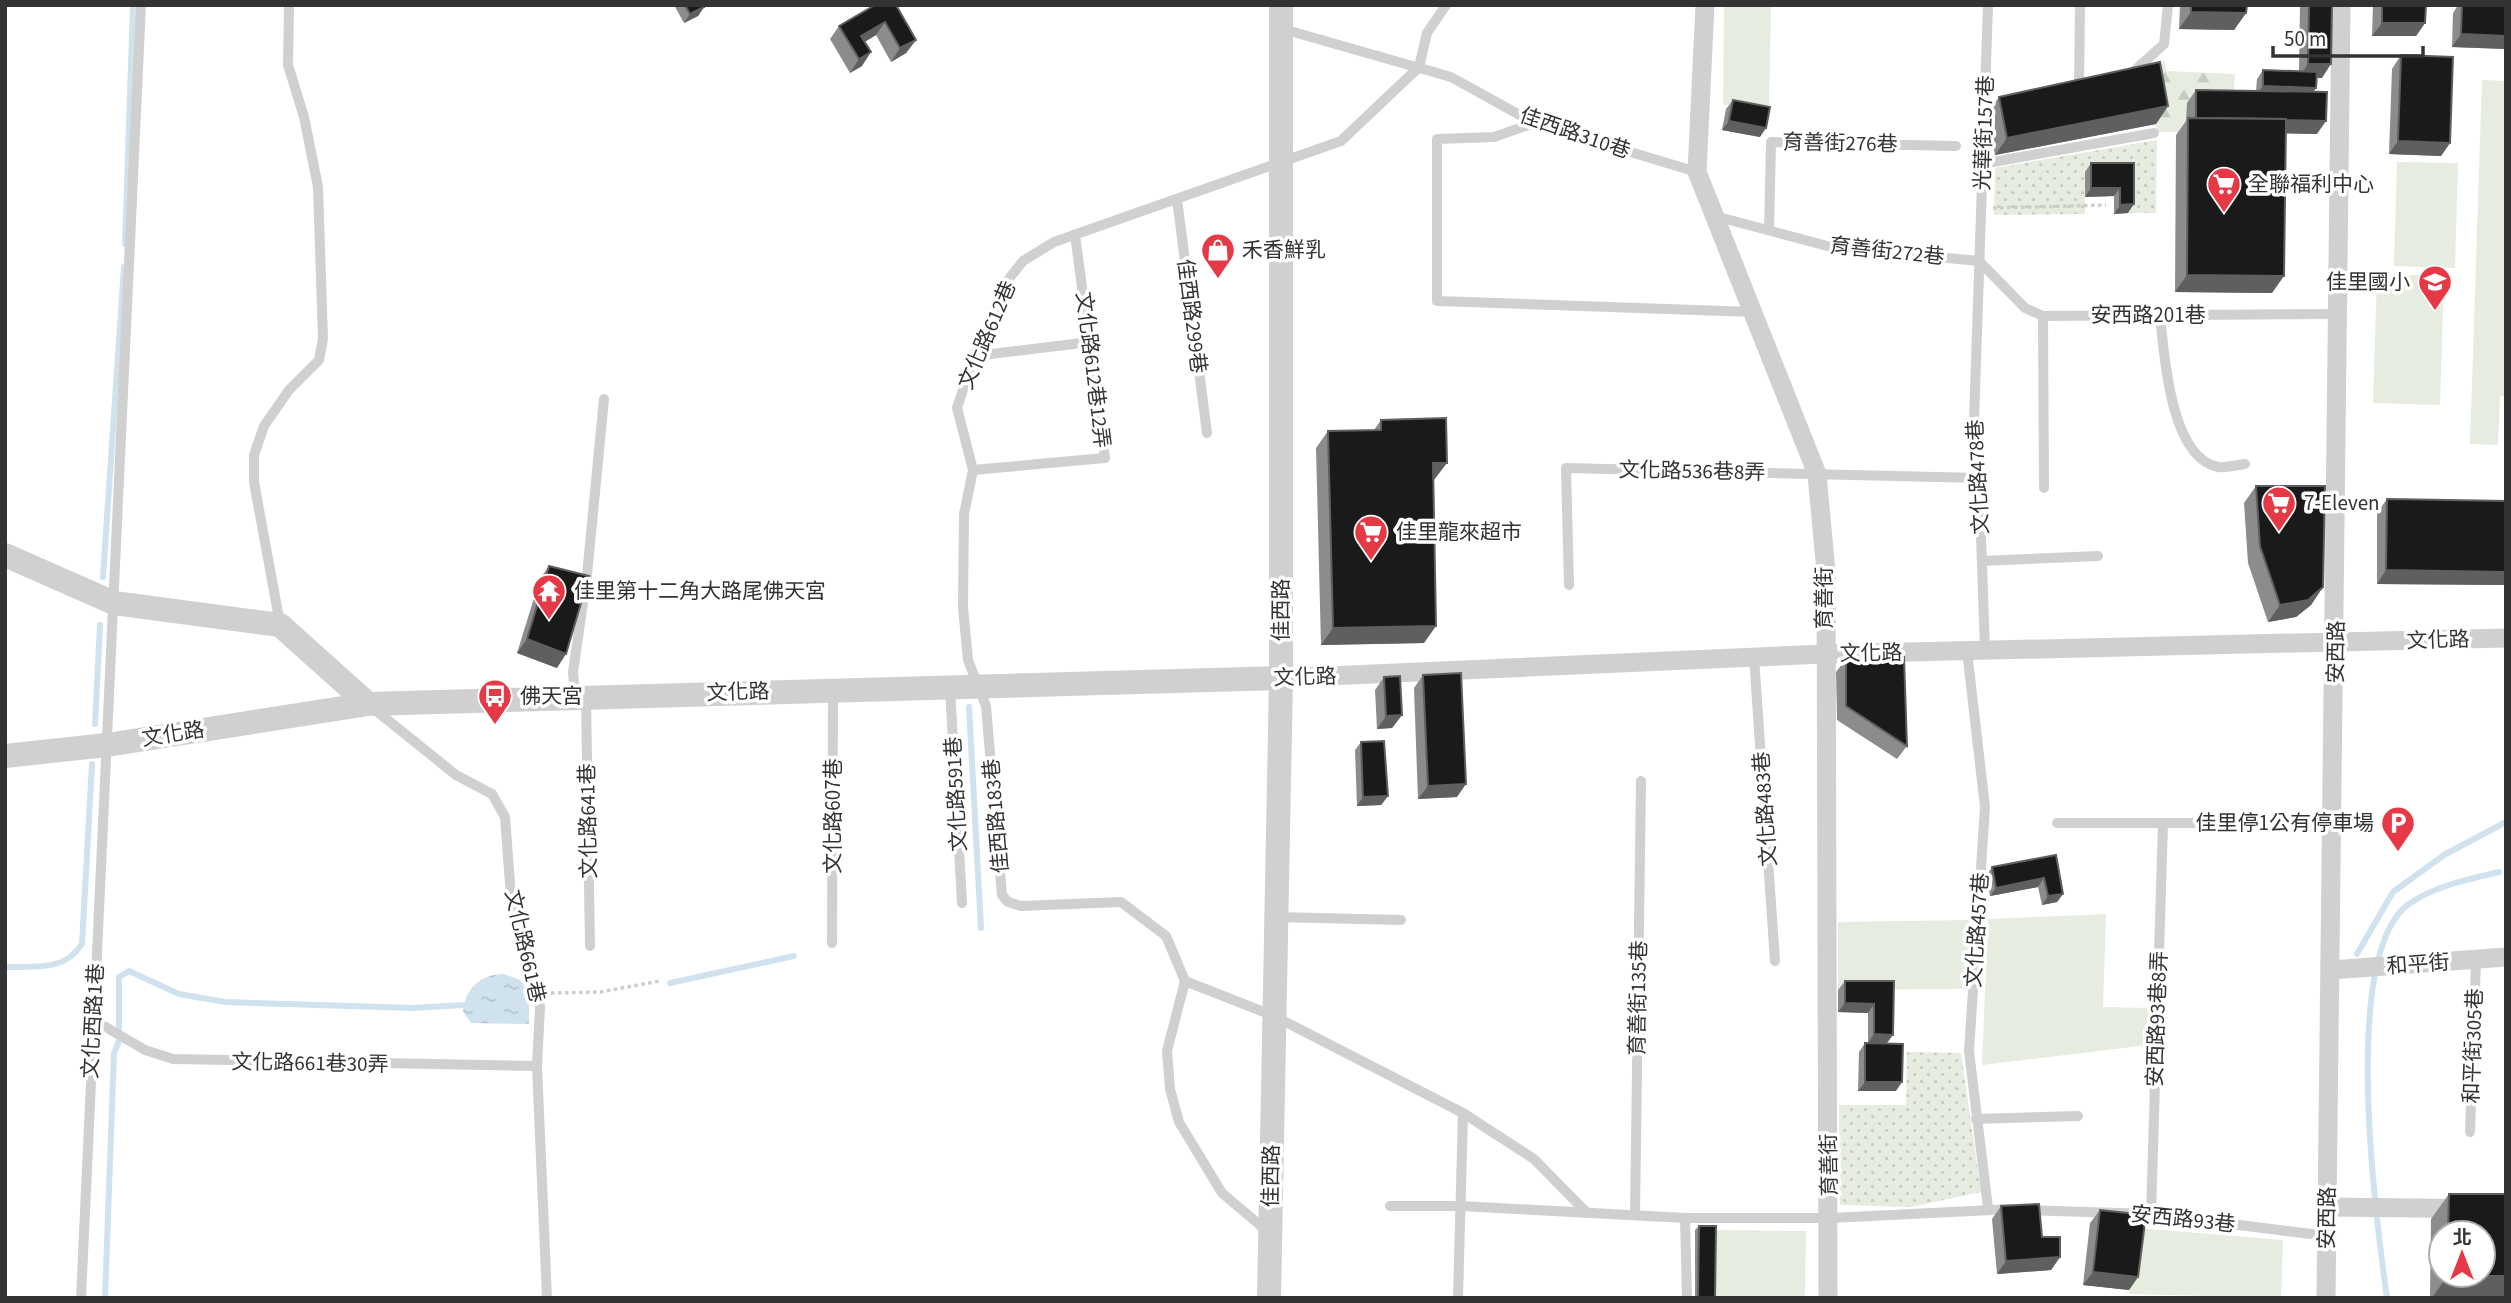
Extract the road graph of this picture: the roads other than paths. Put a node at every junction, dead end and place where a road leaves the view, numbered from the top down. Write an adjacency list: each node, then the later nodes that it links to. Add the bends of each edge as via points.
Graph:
1 (141, 5): 45 (lane, 文化西路1巷)
2 (289, 5): 46 (lane, via 288,65 318,187 323,339 319,360 289,390 264,426 254,455 254,482)
3 (1446, 5): 10 (lane, via 1427,33)
4 (1705, 5): 22 (street, 育善街)
5 (1989, 5): 16 (lane, 光華街157巷)
6 (2080, 5): 13 (lane)
7 (2168, 5): 11 (lane, via 2164,44 2139,69)
8 (2341, 5): 29 (street, 安西路)
9 (1282, 17): 10 (lane, 佳西路310巷); 20 (street, 佳西路)
10 (1419, 67): 17 (lane, 佳西路310巷, via 1451,77); 20 (lane, via 1340,141)
11 (2127, 73)
12 (2091, 86): 13 (lane)
13 (2079, 90): 14 (lane)
14 (2066, 93)
15 (1998, 109): 16 (lane)
16 (1984, 113): 21 (lane, 光華街157巷)
17 (1534, 123): 22 (lane, 佳西路310巷); 28 (lane, via 1494,137 1437,139 1437,301)
18 (2154, 133): 21 (lane)
19 (1956, 146): 25 (lane, 育善街276巷, via 1771,142)
20 (1283, 162): 23 (lane, 文化路612巷); 52 (street, 佳西路)
21 (1982, 164): 27 (lane, 光華街157巷)
22 (1697, 173): 24 (street, 育善街)
23 (1177, 199): 26 (lane, 文化路612巷); 35 (lane, 佳西路299巷)
24 (1714, 216): 25 (lane, 育善街272巷); 28 (street, 育善街)
25 (1769, 230): 27 (lane, 育善街272巷, via 1831,247)
26 (1075, 234): 32 (lane, 文化路612巷12弄); 33 (lane, 文化路612巷, via 1023,261 1004,285)
27 (1979, 261): 30 (lane, via 2025,308); 39 (lane, 文化路478巷, via 1973,451)
28 (1753, 312): 38 (street, 育善街)
29 (2339, 314): 31 (lane, 安西路201巷); 48 (street, 安西路)
30 (2043, 316): 31 (lane, 安西路201巷); 40 (lane)
31 (2160, 316): 36 (lane, via 2171,406 2183,431 2206,461 2218,467)
32 (1090, 342): 33 (lane); 37 (lane, 文化路612巷12弄, via 1105,457)
33 (974, 356): 37 (lane, 文化路612巷, via 957,408)
34 (604, 399): 56 (lane, 文化路641巷, via 573,672)
35 (1207, 433)
36 (2245, 464)
37 (973, 470): 53 (lane, 文化路612巷, via 964,514 961,568 968,660)
38 (1817, 474): 39 (lane, 文化路536巷8弄); 44 (lane, 文化路536巷8弄, via 1566,468); 50 (street, 育善街, via 1826,572)
39 (1979, 478): 43 (lane, 文化路478巷)
40 (2044, 488)
41 (5, 555): 45 (street)
42 (2098, 556): 43 (lane)
43 (1982, 561): 49 (lane, 文化路478巷)
44 (1569, 585)
45 (114, 603): 46 (street); 58 (lane, 文化西路1巷)
46 (280, 625): 57 (street)
47 (2506, 638): 48 (street, 文化路)
48 (2336, 643): 49 (street, 文化路); 63 (street, 安西路)
49 (1976, 651): 50 (street, 文化路); 79 (lane, 文化路457巷, via 1985,807 1969,1051)
50 (1825, 654): 51 (street, 文化路); 90 (street, 育善街)
51 (1754, 657): 52 (street, 文化路); 70 (lane, 文化路483巷)
52 (1281, 678): 53 (street, 文化路); 65 (street, 佳西路)
53 (976, 685): 54 (street, 文化路); 73 (lane, 佳西路183巷, via 986,706 1002,895 1021,906 1121,902 1166,936)
54 (950, 686): 55 (street, 文化路); 64 (lane, 文化路591巷)
55 (833, 689): 56 (street, 文化路); 67 (lane, 文化路607巷)
56 (580, 696): 57 (street, 文化路); 68 (lane, 文化路641巷)
57 (368, 704): 58 (street, 文化路); 76 (lane, 文化路661巷, via 456,775 492,794 505,817 512,910 540,1007)
58 (107, 744): 59 (street, 文化路); 75 (lane, 文化西路1巷)
59 (5, 756)
60 (1641, 781): 88 (lane, 育善街135巷)
61 (2057, 823): 62 (lane)
62 (2163, 823): 63 (lane); 87 (lane, 安西路93巷8弄)
63 (2334, 823): 72 (street, 安西路)
64 (962, 903)
65 (1276, 917): 66 (lane); 74 (street, 佳西路)
66 (1401, 920)
67 (832, 943)
68 (590, 946)
69 (2506, 957): 71 (street, 和平街)
70 (1775, 961)
71 (2476, 961): 72 (street, 和平街); 80 (lane, 和平街305巷)
72 (2330, 970): 83 (street, 安西路)
73 (1185, 981): 74 (lane); 91 (lane, via 1167,1051 1179,1122 1222,1193)
74 (1274, 1016): 77 (lane); 91 (street, 佳西路)
75 (93, 1019): 76 (lane, 文化路661巷30弄, via 145,1050 173,1059); 93 (lane, 文化西路1巷)
76 (537, 1066): 94 (lane, 文化路661巷)
77 (1463, 1114): 82 (lane); 86 (lane, via 1534,1159)
78 (2078, 1116): 79 (lane)
79 (1976, 1119): 84 (lane, 文化路457巷)
80 (2470, 1132)
81 (1390, 1206): 82 (lane)
82 (1461, 1206): 86 (lane); 96 (lane)
83 (2327, 1207): 85 (street); 92 (street, 安西路)
84 (1987, 1208): 87 (lane, 安西路93巷); 90 (lane, 安西路93巷)
85 (2506, 1209)
86 (1587, 1213): 88 (lane)
87 (2151, 1214): 92 (lane, 安西路93巷)
88 (1635, 1215): 89 (lane)
89 (1685, 1218): 90 (lane); 97 (lane)
90 (1830, 1218): 98 (street, 育善街)
91 (1270, 1234): 95 (street, 佳西路)
92 (2327, 1236): 99 (street, 安西路)
93 (81, 1298)
94 (547, 1298)
95 (1269, 1298)
96 (1458, 1298)
97 (1687, 1298)
98 (1828, 1298)
99 (2326, 1298)

